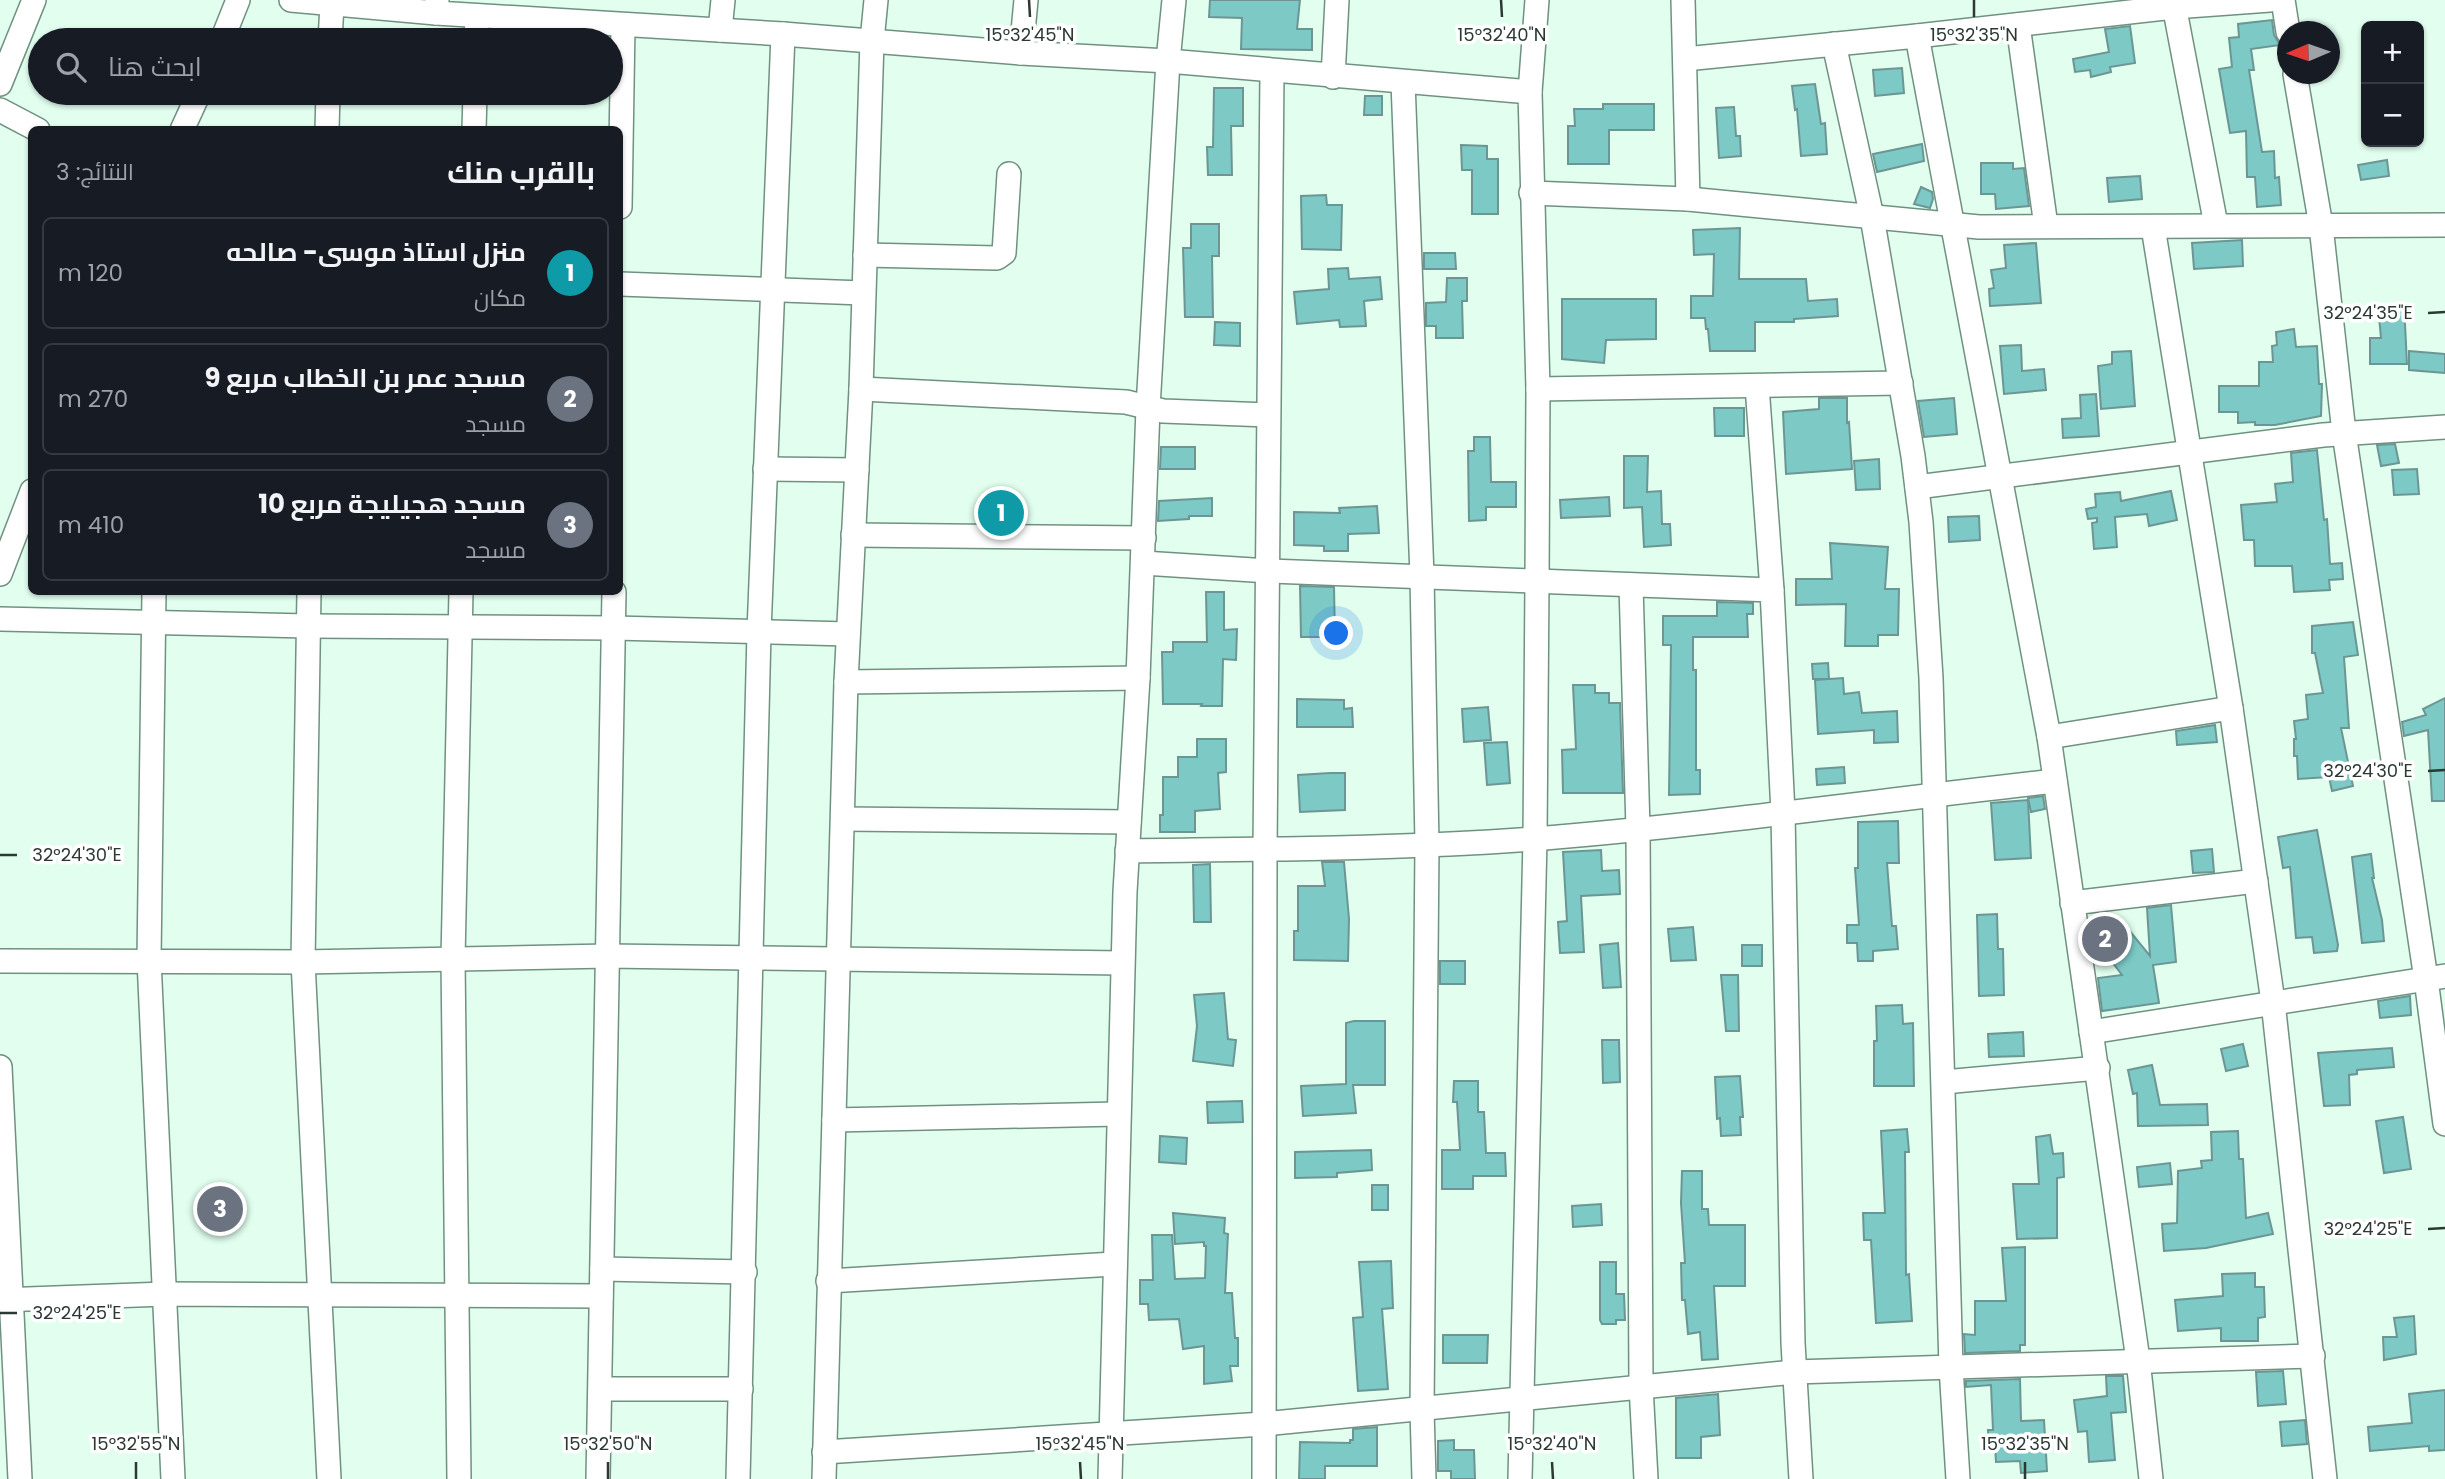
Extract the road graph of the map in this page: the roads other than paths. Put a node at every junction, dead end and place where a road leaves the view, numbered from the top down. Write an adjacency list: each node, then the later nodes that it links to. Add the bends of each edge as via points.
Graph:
1 (34, 0): 36 (street)
2 (238, 0): 21 (street)
3 (291, 0): 14 (street)
4 (723, 0): 25 (street)
5 (876, 0): 28 (street)
6 (1026, 0): 30 (street)
7 (1174, 0): 32 (street)
8 (1336, 0): 34 (street)
9 (1537, 0): 38 (street)
10 (1683, 0): 31 (street)
11 (2270, 0): 13 (street)
12 (2283, 0): 18 (street)
13 (2173, 3): 20 (street); 54 (street)
14 (332, 5): 15 (street); 22 (street)
15 (436, 6): 17 (street)
16 (571, 10): 17 (street); 19 (street)
17 (477, 16): 23 (street)
18 (2286, 21)
19 (623, 25): 24 (street); 25 (street)
20 (2018, 25): 27 (street); 56 (street)
21 (227, 28)
22 (331, 28)
23 (477, 28)
24 (623, 28)
25 (720, 30): 26 (street)
26 (783, 34): 28 (street); 61 (street)
27 (1917, 36): 29 (street); 53 (street)
28 (872, 41): 30 (street); 59 (street)
29 (1834, 44): 31 (street); 52 (street)
30 (1021, 53): 32 (street)
31 (1685, 59): 51 (street)
32 (1168, 61): 33 (street); 67 (street)
33 (1272, 71): 34 (street); 68 (street)
34 (1333, 77): 35 (street)
35 (1403, 82): 38 (street); 82 (street)
36 (0, 84)
37 (2297, 84): 58 (street)
38 (1530, 92): 50 (street)
39 (193, 105): 45 (street)
40 (328, 105): 46 (street)
41 (475, 105): 47 (street)
42 (622, 105): 48 (street)
43 (0, 110): 44 (street)
44 (30, 126)
45 (184, 126)
46 (327, 126)
47 (474, 126)
48 (621, 126)
49 (1009, 174): 59 (street, via 1004,253 998,258)
50 (1531, 192): 51 (street); 66 (street)
51 (1688, 199): 52 (street)
52 (1872, 216): 53 (street); 63 (street)
53 (1953, 225): 56 (street); 74 (street)
54 (2216, 225): 57 (street); 58 (street)
55 (2445, 225): 58 (street)
56 (2046, 226): 57 (street)
57 (2153, 226): 71 (street)
58 (2320, 226): 70 (street)
59 (865, 255): 62 (street)
60 (623, 284): 61 (street)
61 (773, 288): 62 (street); 72 (street)
62 (863, 293): 65 (street)
63 (1901, 383): 64 (street); 75 (street)
64 (1756, 386): 66 (street); 85 (street)
65 (861, 389): 67 (street, via 1126,402); 73 (street)
66 (1538, 389): 83 (street)
67 (1148, 408): 68 (street); 78 (street)
68 (1268, 415): 81 (street)
69 (2445, 427): 70 (street)
70 (2344, 433): 71 (street); 121 (street)
71 (2190, 453): 74 (street); 99 (street)
72 (765, 470): 73 (street); 95 (street)
73 (857, 470): 77 (street)
74 (2000, 477): 75 (street); 100 (street)
75 (1917, 487): 102 (street)
76 (28, 501): 80 (street)
77 (853, 535): 78 (street); 96 (street)
78 (1144, 538): 79 (street)
79 (1143, 563): 81 (street); 97 (street)
80 (1, 566)
81 (1269, 571): 82 (street); 109 (street)
82 (1422, 576): 83 (street); 108 (street)
83 (1537, 581): 84 (street); 107 (street)
84 (1631, 585): 85 (street); 106 (street)
85 (1772, 590): 103 (street)
86 (154, 595): 91 (street)
87 (309, 595): 92 (street)
88 (461, 595): 93 (street)
89 (614, 595): 94 (street)
90 (0, 619): 91 (street)
91 (153, 622): 92 (street); 117 (street)
92 (307, 626): 93 (street); 119 (street)
93 (460, 627): 94 (street); 115 (street)
94 (614, 628): 95 (street); 113 (street)
95 (759, 632): 96 (street); 114 (street)
96 (848, 634): 98 (street)
97 (1138, 678): 98 (street); 105 (street)
98 (846, 682): 104 (street)
99 (2231, 708): 100 (street); 111 (street)
100 (2049, 737): 101 (street)
101 (2055, 781): 102 (street); 112 (street)
102 (1935, 794): 103 (street); 126 (street)
103 (1783, 813): 106 (street); 142 (street)
104 (843, 819): 105 (street); 116 (street)
105 (1129, 822): 110 (street)
106 (1638, 829): 107 (street); 143 (street)
107 (1535, 839): 108 (street); 146 (street)
108 (1427, 845): 109 (street); 147 (street)
109 (1265, 849): 110 (street); 148 (street)
110 (1127, 851): 120 (street)
111 (2256, 881): 112 (street); 122 (street)
112 (2072, 903): 123 (street)
113 (608, 956): 114 (street); 115 (street); 131 (street)
114 (751, 957): 116 (street); 132 (street)
115 (453, 959): 119 (street); 136 (street)
116 (839, 959): 120 (street); 128 (street)
117 (149, 960): 118 (street); 119 (street); 134 (street)
118 (0, 961)
119 (303, 962): 135 (street)
120 (1122, 963): 127 (street)
121 (2435, 978): 122 (street); 129 (street)
122 (2273, 1002): 123 (street); 139 (street)
123 (2091, 1032): 125 (street)
124 (0, 1067): 138 (street)
125 (2098, 1068): 126 (street); 140 (street)
126 (1944, 1082): 141 (street)
127 (1118, 1114): 128 (street); 130 (street)
128 (834, 1121): 133 (street)
129 (2445, 1124)
130 (1114, 1264): 133 (street); 149 (street)
131 (602, 1269): 132 (street); 137 (street)
132 (745, 1272): 145 (street)
133 (828, 1281): 150 (street)
134 (165, 1294): 135 (street); 138 (street); 152 (street)
135 (318, 1295): 136 (street); 153 (street)
136 (456, 1295): 137 (street); 154 (street)
137 (601, 1296): 144 (street)
138 (5, 1300): 151 (street)
139 (2313, 1356): 140 (street); 166 (street)
140 (2138, 1360): 141 (street); 165 (street)
141 (1951, 1367): 142 (street); 164 (street)
142 (1794, 1372): 143 (street); 163 (street)
143 (1641, 1386): 146 (street); 162 (street)
144 (601, 1389): 145 (street); 155 (street)
145 (741, 1389): 156 (street)
146 (1521, 1399): 147 (street); 161 (street)
147 (1422, 1409): 148 (street); 160 (street)
148 (1264, 1424): 149 (street); 159 (street)
149 (1110, 1435): 150 (street); 158 (street)
150 (824, 1452): 157 (street)
151 (13, 1464)
152 (173, 1479)
153 (328, 1479)
154 (459, 1479)
155 (598, 1479)
156 (738, 1479)
157 (824, 1479)
158 (1110, 1479)
159 (1264, 1479)
160 (1424, 1479)
161 (1521, 1479)
162 (1646, 1479)
163 (1801, 1479)
164 (1958, 1479)
165 (2151, 1479)
166 (2325, 1479)

